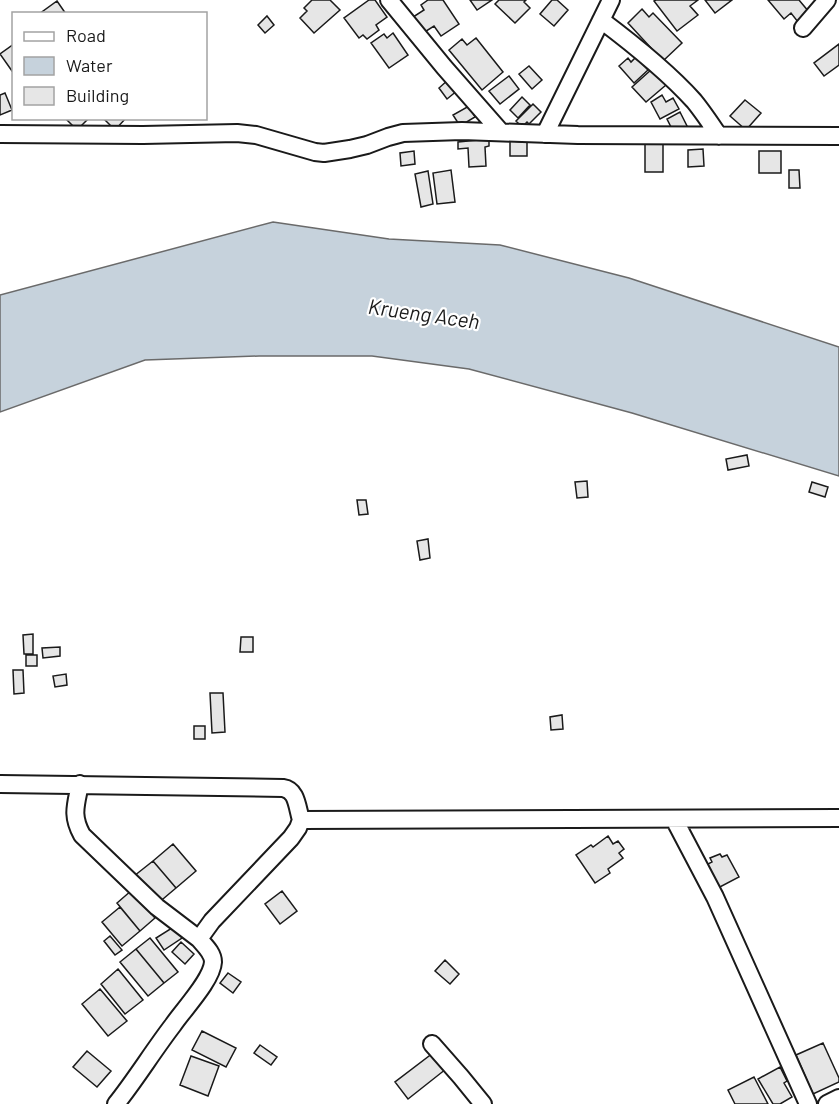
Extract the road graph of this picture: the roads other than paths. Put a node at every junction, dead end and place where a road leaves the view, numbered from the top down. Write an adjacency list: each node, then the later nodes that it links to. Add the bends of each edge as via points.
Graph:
1 (389, 0): 6 (street)
2 (611, 0): 4 (street)
3 (826, 0): 5 (street)
4 (601, 20): 8 (street); 9 (street, via 694,102)
5 (802, 28)
6 (501, 132): 7 (street, via 403,133 324,153 237,133); 8 (street)
7 (0, 134)
8 (545, 134): 9 (street)
9 (719, 136): 10 (street)
10 (839, 136)
11 (0, 784): 12 (street)
12 (80, 784): 15 (street, via 289,789); 16 (street, via 75,815 82,835 157,907)
13 (839, 818): 14 (street)
14 (674, 819): 15 (street); 21 (street, via 716,897)
15 (301, 820): 16 (street, via 291,838)
16 (199, 939): 19 (street, via 213,959 205,980)
17 (432, 1044): 20 (street)
18 (839, 1098): 22 (street)
19 (116, 1104)
20 (483, 1104)
21 (808, 1104)
22 (827, 1104)

